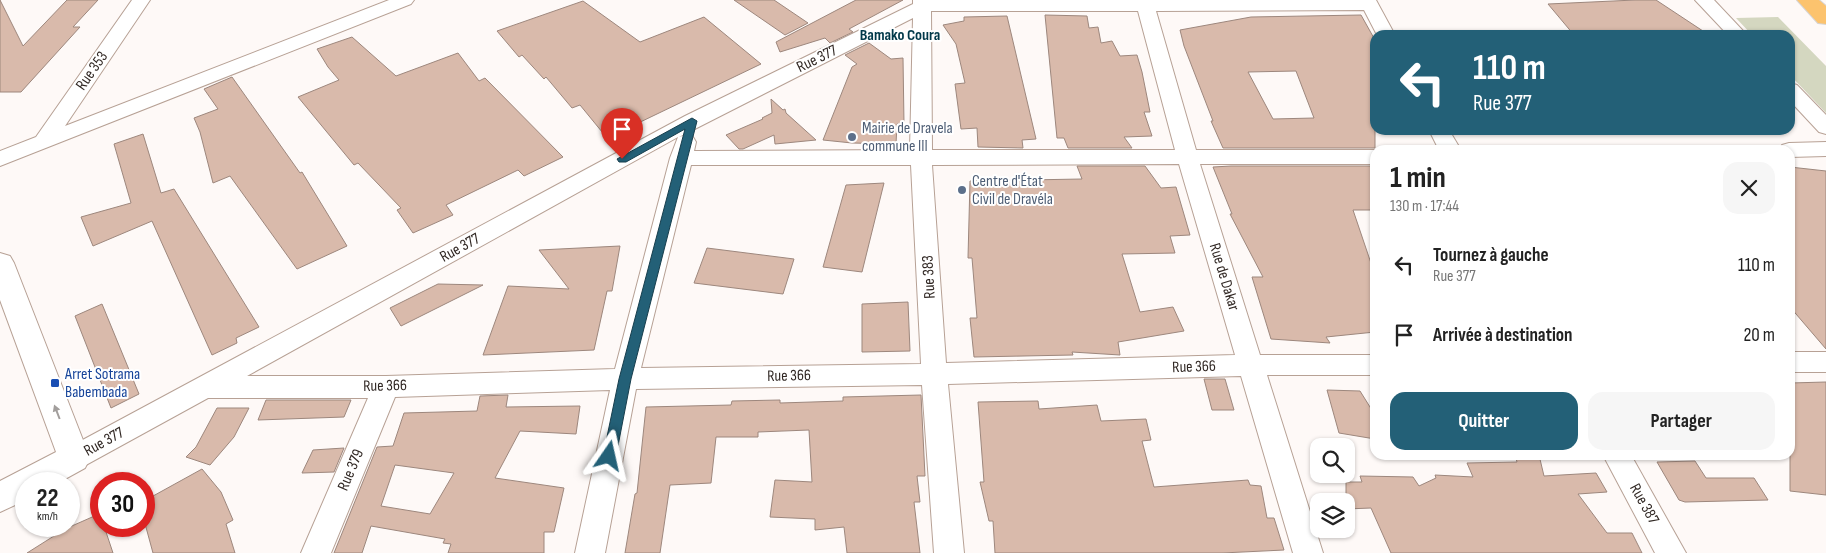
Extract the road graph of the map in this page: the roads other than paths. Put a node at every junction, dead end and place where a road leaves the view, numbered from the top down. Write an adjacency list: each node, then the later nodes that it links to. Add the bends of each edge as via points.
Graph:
1 (141, 0): 14 (street, Rue 353)
2 (405, 0): 14 (street)
3 (1704, 0): 10 (street)
4 (1807, 0): 8 (highway)
5 (922, 3): 6 (street); 12 (street, Rue 377); 19 (street, Rue 383)
6 (1145, 3): 7 (street); 20 (street, Rue de Dakar)
7 (1368, 3): 9 (street)
8 (1826, 18)
9 (1383, 30)
10 (1733, 30)
11 (1795, 94): 13 (street)
12 (692, 121): 18 (street); 29 (street, Rue 377)
13 (1826, 127)
14 (43, 142): 21 (street)
15 (1826, 149): 16 (street)
16 (1795, 150)
17 (1370, 157): 20 (street)
18 (681, 158): 19 (street); 28 (street)
19 (921, 158): 20 (street); 27 (street, Rue 383)
20 (1188, 158): 25 (street, Rue de Dakar)
21 (0, 159)
22 (0, 263): 31 (main road, one-way to 22)
23 (1795, 362): 24 (street)
24 (1826, 362)
25 (1251, 365): 26 (street, Rue 366); 27 (street, Rue 366); 37 (street, Rue de Dakar)
26 (1370, 365)
27 (934, 374): 28 (street, Rue 366); 36 (street, Rue 383)
28 (625, 379): 30 (street, Rue 366); 35 (street)
29 (204, 387): 30 (street, Rue 366); 31 (street, Rue 377)
30 (386, 387): 34 (street, Rue 379)
31 (74, 458): 33 (main road, Rue 377)
32 (1620, 460): 38 (street, Rue 387)
33 (0, 497)
34 (316, 553)
35 (590, 553)
36 (949, 553)
37 (1308, 553)
38 (1671, 553)

